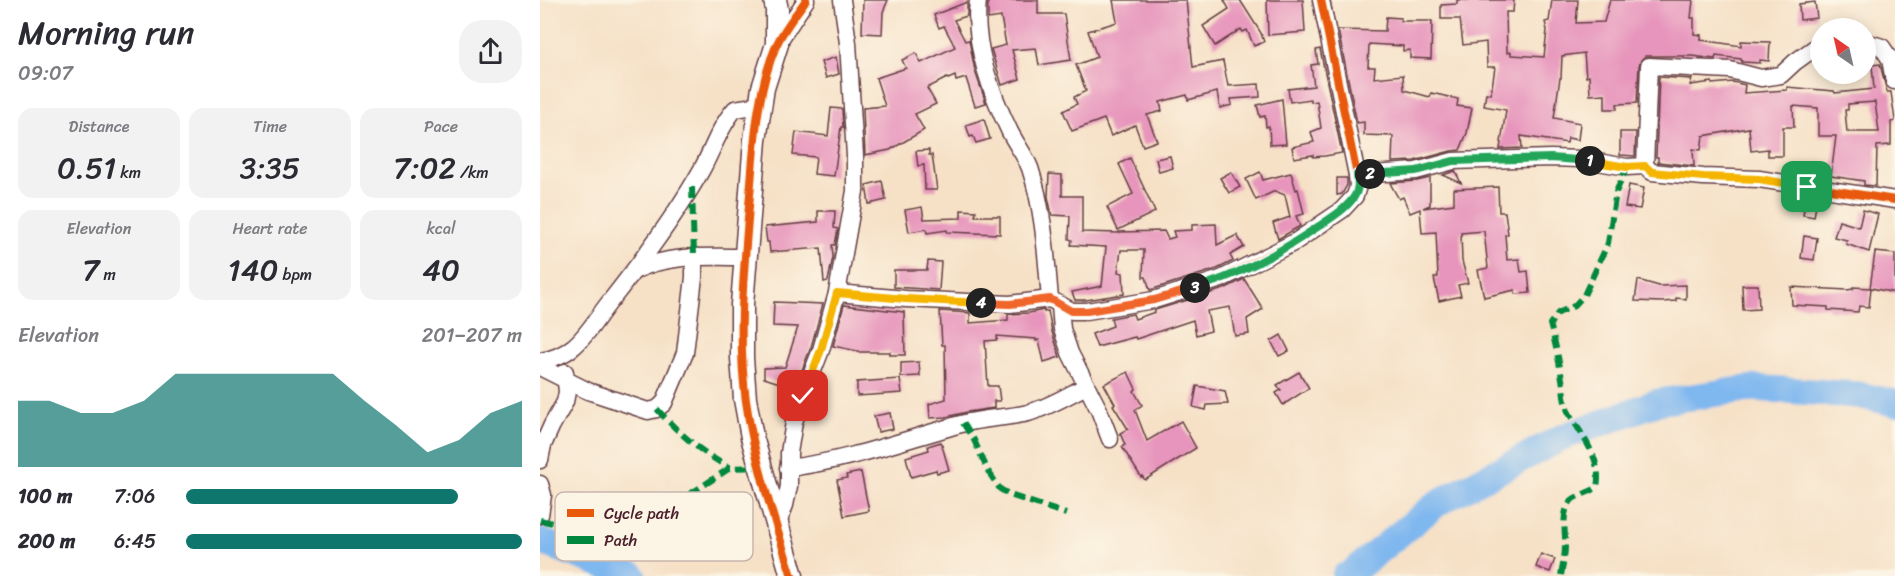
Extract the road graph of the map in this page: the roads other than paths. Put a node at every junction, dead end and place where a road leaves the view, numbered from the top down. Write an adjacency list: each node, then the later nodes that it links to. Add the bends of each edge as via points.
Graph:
1 (775, 0): 6 (street)
2 (806, 0): 6 (street)
3 (842, 0): 17 (street, via 848,43 855,191)
4 (978, 0): 18 (street, via 980,46 996,99 1029,165 1039,198)
5 (1321, 0): 12 (street)
6 (777, 44): 10 (street)
7 (1876, 45): 9 (street, via 1890,59)
8 (1810, 51): 11 (street, via 1781,75 1761,78 1730,70 1649,66)
9 (1894, 81)
10 (760, 105): 15 (street); 16 (street, via 735,109 729,115 692,187)
11 (1645, 166): 12 (street, via 1551,158 1453,161 1416,171); 13 (street, via 1652,172 1759,179)
12 (1357, 175): 18 (street, via 1355,195 1342,210 1295,242 1231,275 1154,300 1120,306 1071,311)
13 (1895, 200)
14 (694, 256): 15 (street); 16 (street, via 652,263); 22 (street, via 685,353 664,403 648,411)
15 (745, 257): 29 (street, via 742,358 746,399)
16 (635, 271): 19 (street)
17 (837, 293): 18 (street, via 1010,304); 26 (street, via 794,422)
18 (1055, 302): 23 (street, via 1070,353)
19 (573, 347): 20 (street); 22 (street)
20 (540, 361)
21 (540, 367): 22 (street)
22 (565, 380): 25 (street, via 565,402 547,435)
23 (1086, 386): 24 (street); 26 (street, via 1028,412 963,423 870,451)
24 (1110, 439)
25 (540, 460)
26 (788, 468): 29 (street, via 789,486)
27 (540, 487): 28 (street)
28 (540, 515)
29 (777, 526): 30 (street)
30 (792, 576)

